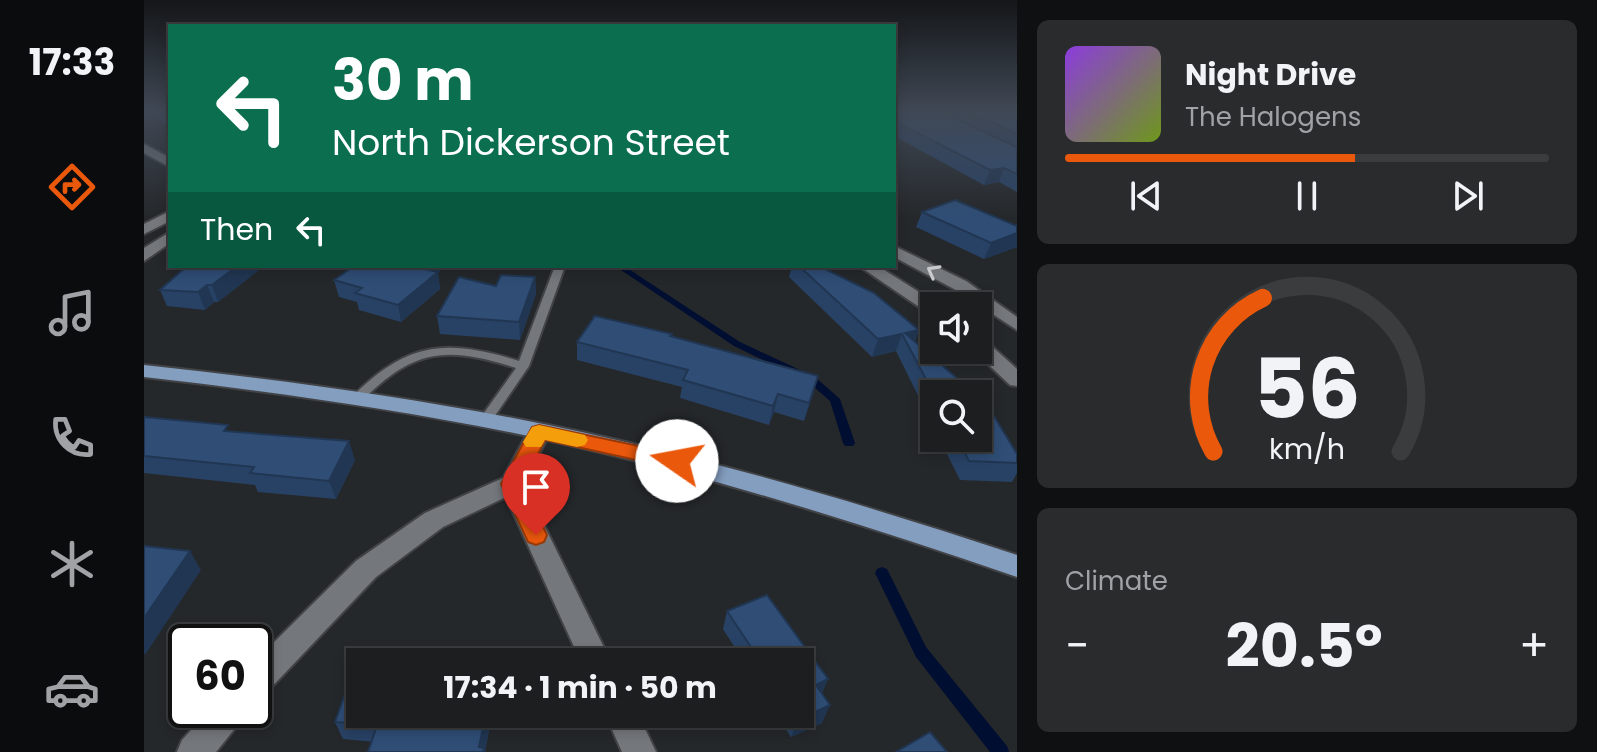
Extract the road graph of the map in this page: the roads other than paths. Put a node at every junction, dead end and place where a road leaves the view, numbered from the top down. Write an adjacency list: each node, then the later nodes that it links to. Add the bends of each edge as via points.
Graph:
1 (144, 148): 2 (street)
2 (168, 162)
3 (168, 216): 4 (street)
4 (144, 230)
5 (168, 238): 7 (street)
6 (896, 252): 11 (street, one-way to 6, via 960,285)
7 (144, 256)
8 (559, 268): 13 (lane)
9 (870, 268): 10 (street)
10 (920, 300)
11 (1017, 325)
12 (992, 357): 15 (street)
13 (523, 366): 16 (lane, via 460,351 425,353 378,375); 17 (lane)
14 (144, 371): 16 (main road, via 275,383)
15 (1017, 380)
16 (358, 398): 17 (main road)
17 (485, 420): 18 (main road)
18 (539, 432): 19 (street); 20 (main road, via 704,467)
19 (512, 484): 21 (street); 22 (street, via 434,520 366,569)
20 (1017, 566)
21 (589, 648)
22 (272, 665)
23 (215, 728): 25 (street)
24 (628, 728): 26 (street)
25 (194, 752)
26 (639, 752)

